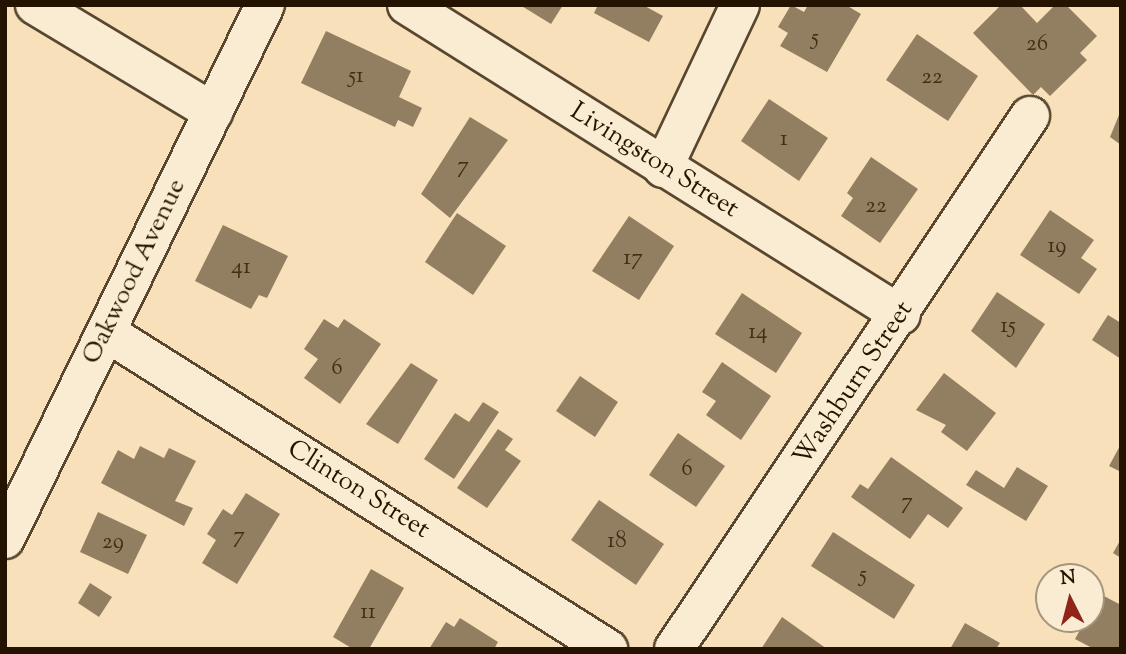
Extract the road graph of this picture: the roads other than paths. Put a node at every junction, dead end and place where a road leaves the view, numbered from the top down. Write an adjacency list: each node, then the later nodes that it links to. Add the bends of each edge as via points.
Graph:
1 (35, 5): 5 (street)
2 (265, 5): 5 (street, Oakwood Avenue)
3 (407, 5): 7 (street, Livingston Street)
4 (740, 5): 7 (street)
5 (213, 112): 9 (street, Oakwood Avenue)
6 (1030, 116): 8 (street, Washburn Street)
7 (663, 168): 8 (street, Livingston Street)
8 (901, 315): 12 (street, Washburn Street)
9 (106, 332): 10 (street, Oakwood Avenue); 11 (street, Clinton Street)
10 (5, 539)
11 (608, 649)
12 (674, 649)

